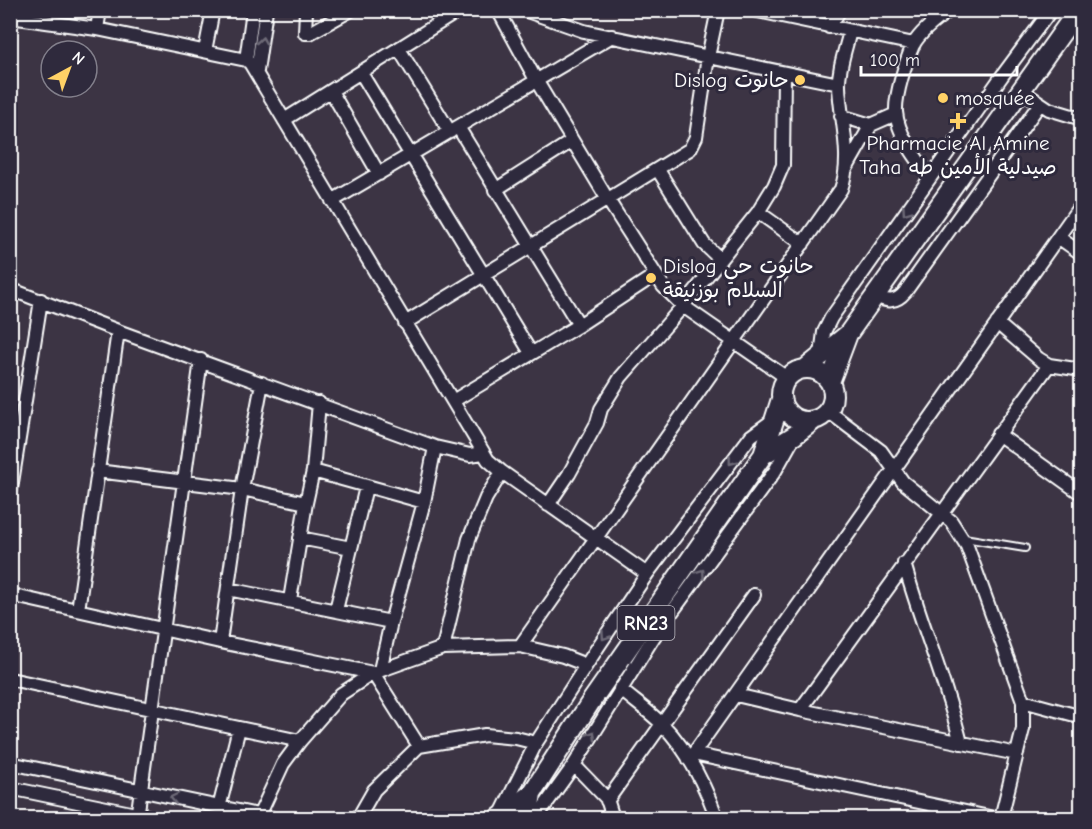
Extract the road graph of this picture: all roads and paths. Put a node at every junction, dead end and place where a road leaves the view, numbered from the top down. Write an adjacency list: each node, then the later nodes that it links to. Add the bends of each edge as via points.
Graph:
1 (100, 10): 18 (street)
2 (213, 10): 23 (street)
3 (253, 10): 25 (street)
4 (266, 10): 26 (street, one-way to 4)
5 (306, 10): 6 (street, via 305,33)
6 (351, 10)
7 (460, 10): 22 (street)
8 (498, 10): 29 (street)
9 (524, 10): 20 (street, via 584,31)
10 (718, 10): 24 (street)
11 (753, 10): 17 (street)
12 (840, 10): 17 (street)
13 (950, 10): 21 (street)
14 (1051, 10): 45 (street)
15 (1078, 10): 32 (main road)
16 (10, 17): 18 (street)
17 (829, 27): 19 (street)
18 (97, 29): 23 (street)
19 (850, 31): 21 (street); 30 (street)
20 (612, 36): 24 (street); 29 (street)
21 (914, 44): 34 (street, via 901,82)
22 (399, 49): 27 (street); 39 (street)
23 (205, 51): 25 (street)
24 (708, 57): 28 (street); 42 (street, via 693,144)
25 (246, 60): 26 (street)
26 (257, 71): 37 (street)
27 (361, 73): 31 (street); 41 (street)
28 (783, 73): 30 (street); 50 (street, via 783,165)
29 (536, 80): 39 (street); 40 (street)
30 (839, 84): 35 (street)
31 (331, 91): 37 (street); 44 (street)
32 (1022, 91): 33 (street); 59 (main road)
33 (1039, 105): 36 (street); 59 (street, via 901,297 890,301)
34 (896, 114): 38 (street); 45 (street, via 909,147)
35 (841, 116): 38 (street); 43 (street)
36 (1082, 119)
37 (284, 120): 48 (street)
38 (871, 125): 43 (street)
39 (454, 129): 41 (street); 46 (street)
40 (572, 141): 46 (street); 47 (street)
41 (410, 156): 44 (street); 57 (street)
42 (658, 170): 47 (street); 55 (street, via 700,238)
43 (846, 170): 52 (street, via 841,189)
44 (379, 174): 48 (street)
45 (930, 177): 69 (street, one-way to 69, via 831,318 824,332)
46 (495, 190): 53 (street)
47 (608, 200): 53 (street); 56 (street)
48 (332, 201): 62 (street)
49 (1082, 203): 51 (street)
50 (758, 212): 52 (street); 55 (street)
51 (1058, 237): 54 (street); 63 (street)
52 (803, 244): 67 (street)
53 (530, 248): 57 (street); 64 (street)
54 (1082, 254)
55 (720, 259): 61 (street)
56 (655, 275): 61 (street); 64 (street)
57 (485, 276): 62 (street); 68 (street)
58 (10, 289): 60 (street)
59 (875, 296): 66 (main road)
60 (41, 300): 65 (street); 87 (street)
61 (683, 306): 67 (street); 99 (street, via 621,377)
62 (405, 323): 78 (street)
63 (997, 323): 71 (street); 88 (street)
64 (579, 325): 68 (street)
65 (118, 331): 70 (street); 89 (street)
66 (848, 334): 69 (main road); 75 (main road)
67 (733, 341): 74 (street); 101 (street)
68 (531, 353): 78 (street)
69 (821, 355): 72 (main road)
70 (201, 360): 76 (street); 92 (street)
71 (1049, 365): 73 (street); 82 (street)
72 (805, 369): 74 (main road); 75 (main road, via 820,372)
73 (1082, 370)
74 (787, 378): 77 (main road, RN23)
75 (831, 382): 80 (main road, via 834,397)
76 (262, 383): 79 (street); 94 (street)
77 (781, 399): 80 (main road, via 796,419); 81 (main road, RN23)
78 (453, 401): 85 (street)
79 (319, 403): 84 (street); 90 (street)
80 (821, 416): 83 (main road, RN23); 88 (street, via 881,451)
81 (773, 420): 86 (main road, RN23); 107 (street, one-way to 107, via 752,436)
82 (998, 434): 95 (street); 100 (street)
83 (795, 435): 86 (main road, RN23); 122 (street, one-way to 83, via 776,471)
84 (435, 447): 85 (street, via 470,455); 97 (street)
85 (483, 453): 91 (street)
86 (763, 454): 142 (main road, RN23)
87 (13, 457): 96 (street)
88 (894, 468): 100 (street, via 908,487); 123 (street)
89 (97, 471): 92 (street); 112 (street)
90 (313, 471): 93 (street); 98 (street)
91 (502, 472): 99 (street); 118 (street, via 469,539)
92 (183, 481): 94 (street); 115 (street)
93 (366, 487): 97 (street); 104 (street)
94 (242, 489): 98 (street); 108 (street)
95 (1082, 494)
96 (10, 495)
97 (424, 502): 114 (street)
98 (306, 503): 102 (street)
99 (548, 505): 101 (street)
100 (941, 512): 103 (street); 106 (street)
101 (595, 537): 107 (street); 117 (street)
102 (300, 538): 104 (street); 111 (street)
103 (963, 538): 105 (lane); 124 (street)
104 (351, 548): 113 (street)
105 (1025, 548)
106 (904, 563): 126 (street); 128 (street)
107 (647, 574): 119 (street, one-way to 119)
108 (228, 590): 111 (street); 116 (street)
109 (10, 595): 112 (street)
110 (754, 595): 129 (street)
111 (290, 600): 113 (street)
112 (78, 610): 115 (street)
113 (336, 610): 114 (street)
114 (391, 622): 120 (street)
115 (162, 628): 116 (street); 125 (street)
116 (220, 642): 120 (street)
117 (520, 646): 118 (street); 119 (street)
118 (443, 648): 120 (street)
119 (586, 665): 134 (street)
120 (377, 671): 132 (street, via 341,694); 135 (street)
121 (10, 679): 125 (street)
122 (620, 689): 129 (street); 139 (street, one-way to 122)
123 (736, 695): 126 (street); 137 (street)
124 (1023, 701): 127 (street); 136 (street, via 1025,715)
125 (151, 709): 130 (street); 141 (street)
126 (800, 710): 131 (street)
127 (1082, 717)
128 (956, 722): 131 (street); 133 (street)
129 (663, 725): 137 (street); 143 (street)
130 (239, 728): 132 (street); 144 (street)
131 (945, 739): 133 (street)
132 (300, 741): 147 (street, via 283,764)
133 (961, 742): 136 (street)
134 (536, 743): 135 (street, via 484,735); 151 (street)
135 (419, 746): 150 (street, via 374,789)
136 (1017, 754): 157 (street)
137 (691, 757): 145 (street); 155 (street)
138 (10, 763): 141 (street)
139 (574, 765): 143 (street); 153 (street)
140 (10, 788): 146 (street)
141 (141, 791): 144 (street, one-way to 141); 146 (street)
142 (532, 793): 151 (main road, RN23); 152 (main road, RN23)
143 (607, 801): 154 (street)
144 (219, 808): 147 (street)
145 (934, 812): 156 (street)
146 (137, 817): 148 (street)
147 (259, 817): 149 (street)
148 (155, 819)
149 (272, 819)
150 (358, 819)
151 (499, 819)
152 (528, 819)
153 (536, 819)
154 (613, 819)
155 (717, 819)
156 (994, 819)
157 (1001, 819)

